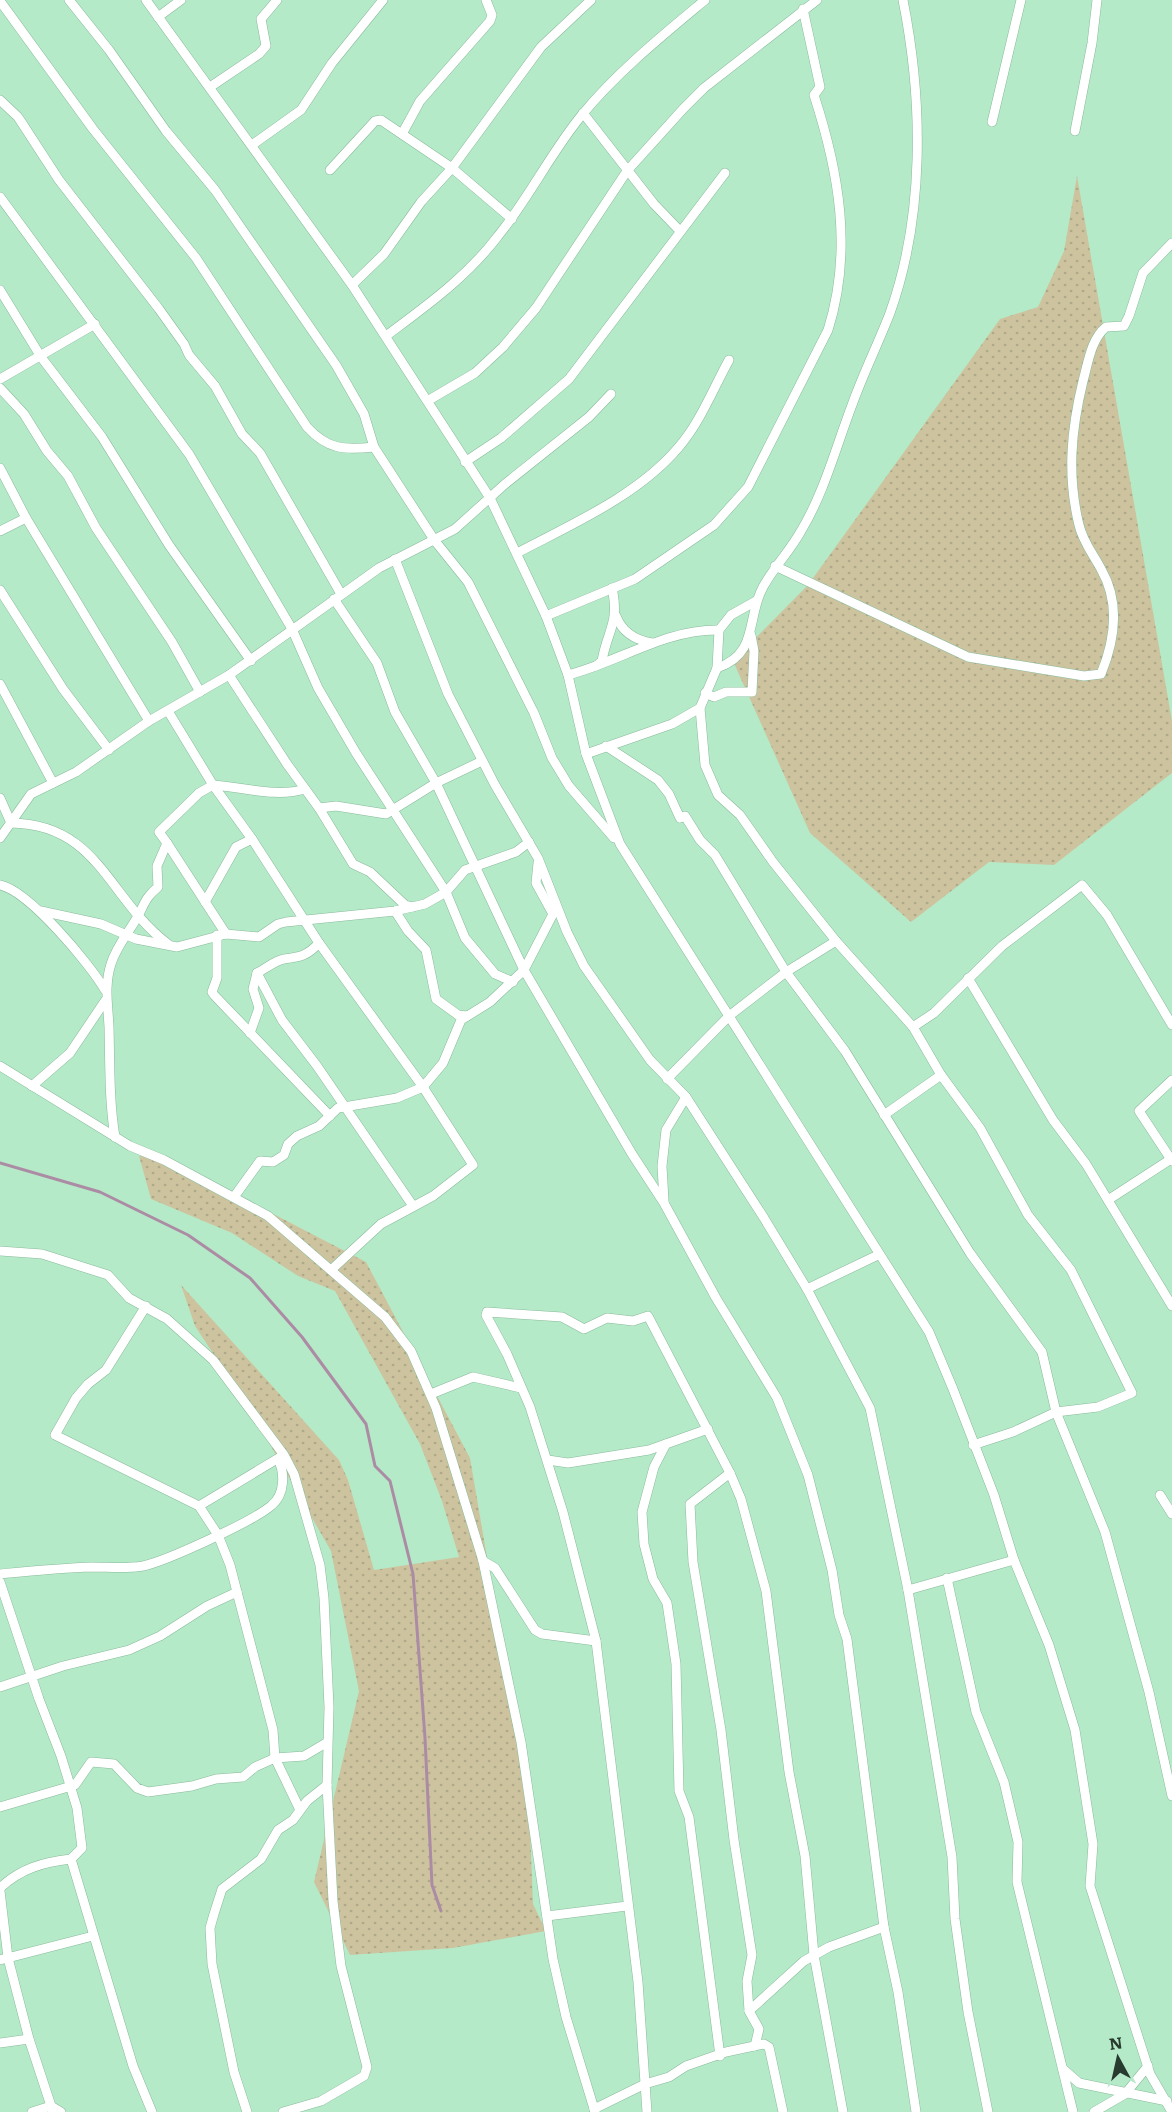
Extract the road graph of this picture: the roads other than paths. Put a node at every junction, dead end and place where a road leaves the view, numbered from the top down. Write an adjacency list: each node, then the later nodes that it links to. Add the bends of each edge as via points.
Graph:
1 (69, 0): 41 (street, via 166,131 216,190 292,300 360,406)
2 (146, 0): 15 (street)
3 (181, 0): 15 (street)
4 (277, 0): 16 (street, via 261,19 266,46)
5 (383, 0): 22 (street, via 332,63 301,110)
6 (486, 0): 21 (street, via 492,15 490,21 420,101)
7 (591, 0): 23 (street, via 541,47)
8 (705, 0): 18 (street)
9 (817, 0): 14 (street)
10 (903, 0): 50 (street, via 916,91 914,191 906,256 890,313 834,457 801,531)
11 (1021, 0): 19 (street)
12 (1097, 0): 20 (street)
13 (0, 1): 41 (street, via 93,129 196,258 307,427 317,438 345,450)
14 (803, 9): 25 (street, via 704,88); 51 (street, via 819,87 814,95 834,176 843,247 828,330 748,487 714,525 635,579)
15 (158, 17): 16 (street)
16 (210, 87): 22 (street)
17 (0, 100): 53 (street, via 18,117 59,180 215,386 242,434 260,453)
18 (583, 113): 25 (street); 28 (street, via 555,149)
19 (992, 122)
20 (1075, 131)
21 (402, 134): 23 (street); 24 (street, via 377,119)
22 (252, 145): 31 (street)
23 (452, 168): 28 (street); 31 (street, via 428,192 377,262)
24 (330, 170)
25 (627, 171): 29 (street); 40 (street, via 536,308 503,348 475,373)
26 (725, 173): 29 (street)
27 (0, 197): 33 (street)
28 (512, 219): 34 (street, via 459,280)
29 (680, 231): 42 (street, via 569,379 501,438)
30 (1172, 243): 50 (street, via 1143,273 1124,326 1106,327 1097,337 1072,439 1070,471 1079,525 1108,584 1114,607 1110,646 1101,674 1084,676 968,657)
31 (352, 285): 34 (street)
32 (0, 290): 35 (street)
33 (95, 324): 35 (street); 57 (street, via 189,454)
34 (386, 336): 40 (street)
35 (41, 357): 37 (street); 61 (street, via 102,436 170,545)
36 (729, 360): 48 (street, via 690,432 649,475)
37 (0, 379)
38 (0, 388): 67 (street, via 24,414 68,476 109,550 172,642)
39 (611, 394): 44 (street, via 589,417)
40 (429, 400): 42 (street)
41 (374, 447): 47 (street)
42 (465, 462): 44 (street)
43 (0, 468): 45 (street)
44 (490, 498): 47 (street, via 462,524); 48 (street)
45 (26, 518): 46 (street); 71 (street)
46 (0, 531)
47 (435, 541): 49 (street); 88 (street, via 468,582 569,786)
48 (517, 554): 55 (street)
49 (395, 559): 53 (street); 75 (street, via 444,683)
50 (775, 566): 54 (street)
51 (612, 588): 55 (street); 56 (street)
52 (0, 590): 73 (street, via 63,689)
53 (338, 597): 57 (street); 77 (street, via 377,663 395,712)
54 (756, 601): 58 (street, via 731,615); 59 (street)
55 (546, 616): 65 (street)
56 (616, 616): 60 (street, via 632,636); 62 (street, via 603,645 602,661)
57 (292, 628): 61 (street); 82 (street, via 318,688)
58 (719, 630): 60 (street, via 699,629); 63 (street)
59 (750, 630): 63 (street, via 744,647 730,662); 68 (street, via 754,651 752,692 726,692 714,697)
60 (652, 643): 62 (street)
61 (251, 661): 64 (street)
62 (595, 668): 65 (street)
63 (717, 668): 68 (street)
64 (229, 675): 67 (street); 79 (street)
65 (568, 675): 74 (street)
66 (0, 684): 76 (street)
67 (200, 692): 70 (street)
68 (705, 693): 69 (street)
69 (700, 708): 72 (street, via 672,724); 101 (street, via 705,765 718,795 740,815)
70 (168, 711): 71 (street); 78 (street)
71 (149, 721): 73 (street)
72 (606, 746): 74 (street); 105 (street, via 657,780 669,794 680,818 685,816 715,855)
73 (109, 750): 76 (street)
74 (586, 754): 88 (street)
75 (482, 761): 77 (street); 86 (street)
76 (53, 783): 83 (street, via 32,794)
77 (436, 783): 82 (street); 90 (street)
78 (213, 785): 79 (street, via 259,792); 85 (street); 87 (street, via 199,793 159,832)
79 (305, 789): 81 (street)
80 (0, 798): 83 (street)
81 (319, 808): 82 (street); 94 (street, via 353,864 370,872 405,905)
82 (392, 812): 92 (street)
83 (10, 823): 84 (street); 97 (street, via 48,827 83,847)
84 (0, 838)
85 (252, 838): 93 (street, via 236,847); 98 (street)
86 (529, 842): 89 (street); 90 (street, via 510,855)
87 (167, 843): 93 (street); 97 (street, via 157,866 158,887 145,899)
88 (620, 844): 112 (street)
89 (538, 858): 104 (street, via 536,883 553,914); 118 (street, via 584,966)
90 (475, 866): 92 (street, via 465,870); 104 (street)
91 (0, 885): 95 (street, via 13,889)
92 (446, 892): 94 (street); 108 (street, via 465,938 495,974)
93 (206, 902): 100 (street)
94 (413, 907): 96 (street)
95 (41, 911): 99 (street); 109 (street, via 95,971)
96 (395, 911): 98 (street); 111 (street, via 426,950 436,999 458,1015)
97 (138, 915): 99 (street); 103 (street)
98 (306, 921): 100 (street, via 278,924 259,937); 102 (street)
99 (127, 934): 103 (street); 109 (street, via 111,963)
100 (221, 934): 103 (street, via 185,947); 115 (street, via 212,992)
101 (836, 941): 105 (street); 114 (street)
102 (319, 943): 106 (street, via 304,957 283,959); 121 (street)
103 (170, 945)
104 (524, 970): 108 (street); 130 (street)
105 (786, 972): 112 (street); 124 (street, via 845,1051)
106 (257, 973): 115 (street, via 253,989 258,1008); 123 (street, via 282,1020)
107 (968, 978): 113 (street, via 1027,925 1082,885 1112,922); 114 (street, via 934,1013); 129 (street, via 1053,1120)
108 (513, 982): 111 (street)
109 (105, 990): 110 (street)
110 (105, 1001): 120 (street, via 70,1053); 126 (street)
111 (467, 1016): 121 (street, via 461,1020 443,1064)
112 (729, 1016): 118 (street); 133 (street)
113 (1172, 1025)
114 (913, 1027): 117 (street)
115 (250, 1033): 125 (street)
116 (0, 1066): 120 (street)
117 (941, 1075): 124 (street); 140 (street, via 980,1128 1028,1215 1071,1270 1132,1393 1098,1407)
118 (667, 1079): 122 (street)
119 (1172, 1080): 127 (street, via 1139,1110)
120 (32, 1086): 126 (street)
121 (423, 1087): 123 (street, via 375,1103); 131 (street, via 473,1165 433,1196)
122 (686, 1097): 130 (street, via 666,1130 662,1166); 135 (street)
123 (345, 1106): 125 (street); 131 (street)
124 (884, 1115): 140 (street, via 970,1253 1042,1352)
125 (330, 1116): 128 (street, via 297,1136 284,1155 273,1162 261,1161)
126 (115, 1137): 128 (street)
127 (1171, 1160): 129 (street)
128 (234, 1197): 134 (street, via 268,1216)
129 (1108, 1200): 137 (street)
130 (664, 1203): 173 (street, via 777,1398 808,1475 832,1570 838,1615 847,1639)
131 (413, 1206): 134 (street, via 381,1224)
132 (0, 1251): 136 (street, via 42,1254 108,1275 129,1298)
133 (878, 1255): 135 (street); 143 (street, via 929,1332)
134 (330, 1270): 139 (street, via 385,1317 411,1351)
135 (807, 1289): 156 (street, via 870,1408)
136 (146, 1306): 144 (street, via 213,1359); 148 (street, via 106,1370 82,1391 55,1435)
137 (1172, 1306)
138 (521, 1388): 139 (street, via 473,1377); 141 (street, via 487,1312 562,1317 584,1329 607,1318 633,1321 646,1315); 145 (street)
139 (431, 1394): 152 (street)
140 (1056, 1412): 143 (street); 165 (street, via 1105,1532 1149,1692)
141 (708, 1429): 142 (street); 146 (street)
142 (666, 1444): 145 (street, via 568,1463); 181 (street, via 654,1467 642,1512 644,1544 654,1579 667,1603 670,1623 676,1664 679,1791 689,1816)
143 (973, 1445): 151 (street)
144 (281, 1457): 148 (street); 150 (street, via 281,1492 273,1505); 161 (street, via 307,1514 320,1565 328,1684)
145 (548, 1460): 158 (street)
146 (730, 1473): 175 (street, via 766,1591); 177 (street, via 692,1502 689,1511 693,1562 752,1955 747,1981)
147 (1160, 1495): 149 (street)
148 (199, 1506): 150 (street)
149 (1172, 1514)
150 (218, 1535): 153 (street, via 145,1565); 157 (street)
151 (1014, 1560): 154 (street); 182 (street, via 1049,1645 1075,1730 1094,1844 1090,1886)
152 (483, 1561): 158 (street, via 495,1568 535,1630); 172 (street, via 521,1742)
153 (0, 1574)
154 (947, 1578): 156 (street); 183 (street, via 976,1712 1004,1782 1018,1842 1017,1882)
155 (0, 1582): 159 (street)
156 (908, 1590): 198 (street, via 952,1857 955,1919 968,2012)
157 (237, 1592): 159 (street, via 129,1650); 162 (street, via 273,1730)
158 (596, 1641): 171 (street)
159 (31, 1677): 160 (street); 164 (street)
160 (0, 1687)
161 (326, 1743): 162 (street, via 304,1756); 163 (street)
162 (275, 1758): 164 (street, via 243,1777 148,1792 137,1788 114,1764 91,1762); 167 (street)
163 (327, 1785): 167 (street); 194 (street, via 341,1966 367,2067 364,2076 321,2101)
164 (70, 1787): 166 (street); 168 (street, via 82,1848)
165 (1172, 1796)
166 (0, 1807)
167 (300, 1810): 193 (street, via 278,1830 261,1859 222,1889 210,1928 212,1964 234,2072)
168 (71, 1859): 169 (street, via 15,1874); 174 (street)
169 (0, 1890): 170 (street)
170 (2, 1901): 176 (street)
171 (627, 1906): 172 (street); 184 (street, via 638,1982)
172 (547, 1916): 189 (street, via 566,2017)
173 (884, 1927): 175 (street); 188 (street)
174 (93, 1936): 176 (street); 192 (street, via 133,2066)
175 (814, 1954): 177 (street); 197 (street)
176 (4, 1959): 178 (street)
177 (748, 2011): 180 (street, via 759,2029)
178 (29, 2039): 179 (street); 187 (street)
179 (0, 2043)
180 (755, 2046): 181 (street); 196 (street, via 769,2047)
181 (720, 2056): 184 (street)
182 (1148, 2066): 185 (street); 186 (street)
183 (1063, 2069): 185 (street, via 1079,2083); 199 (street)
184 (645, 2084): 189 (street); 195 (street)
185 (1125, 2094): 186 (street); 200 (street)
186 (1167, 2101): 201 (street)
187 (52, 2109): 190 (street); 191 (street)
188 (915, 2110)
189 (595, 2111)
190 (32, 2112)
191 (61, 2112)
192 (152, 2112)
193 (247, 2112)
194 (283, 2112)
195 (647, 2112)
196 (783, 2112)
197 (843, 2112)
198 (988, 2112)
199 (1072, 2112)
200 (1094, 2112)
201 (1172, 2112)

